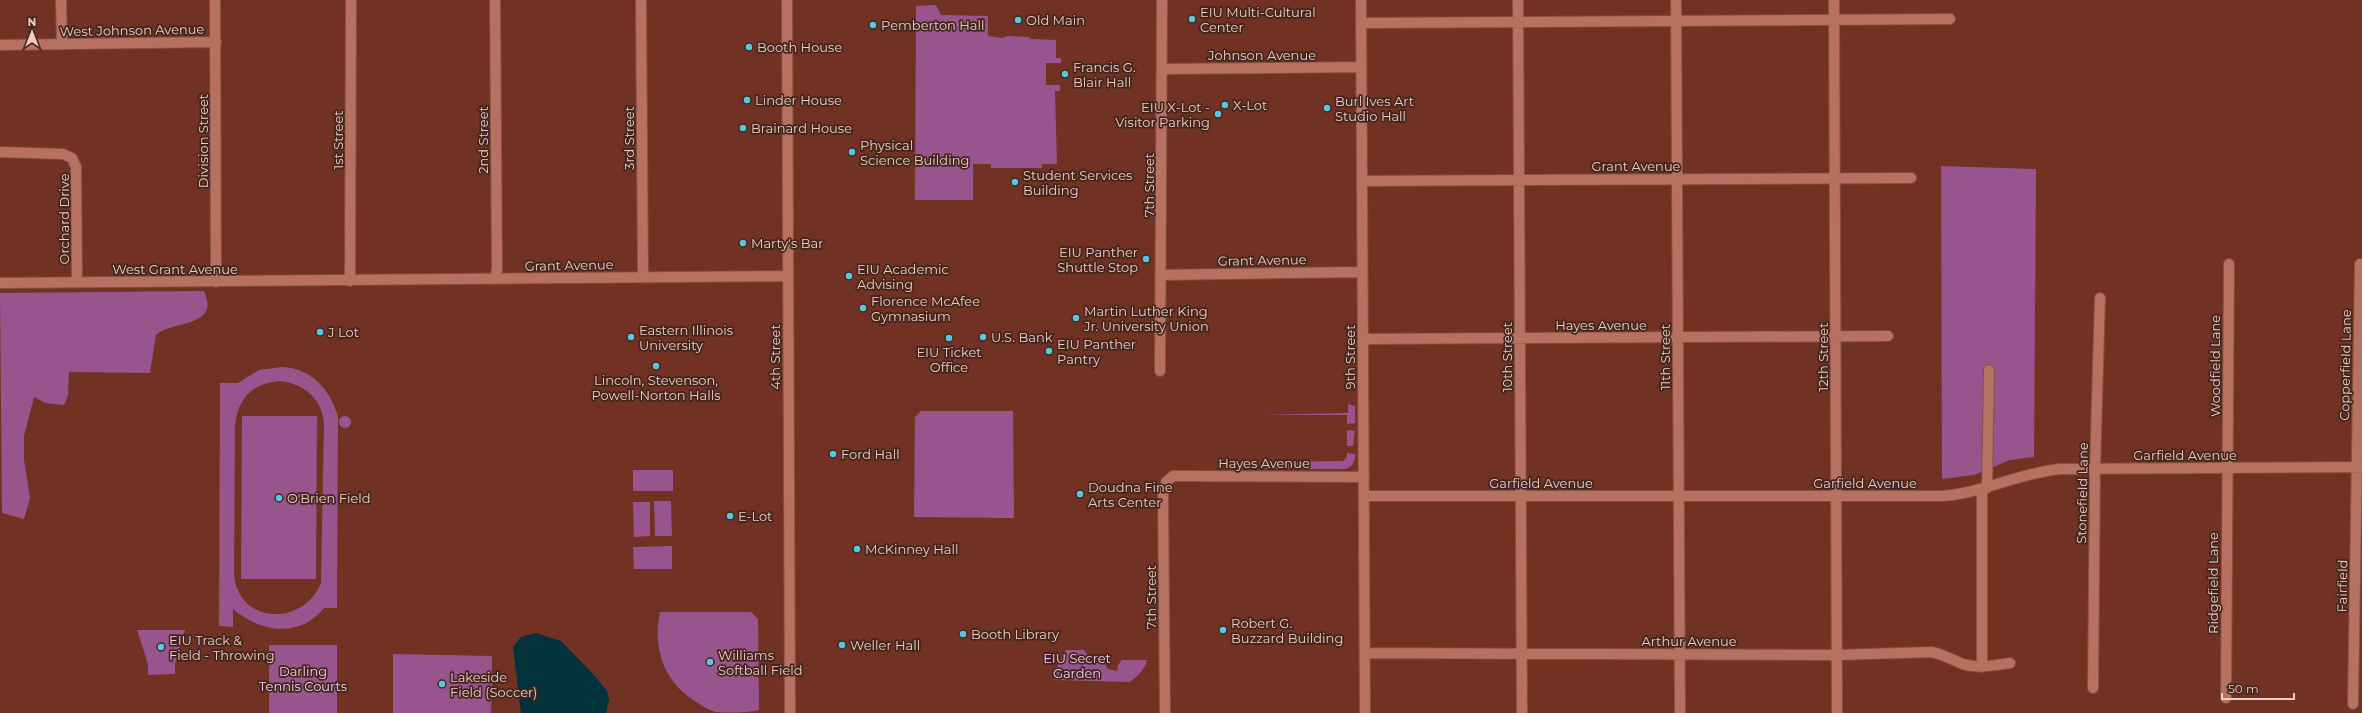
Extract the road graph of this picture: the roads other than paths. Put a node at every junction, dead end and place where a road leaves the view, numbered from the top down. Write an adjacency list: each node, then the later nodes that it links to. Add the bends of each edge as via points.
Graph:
1 (61, 0): 18 (street)
2 (216, 0): 17 (street, Division Street)
3 (351, 0): 35 (street, 1st Street)
4 (495, 0): 34 (street, 2nd Street, via 497,269)
5 (641, 0): 33 (street, 3rd Street)
6 (787, 0): 32 (street, 4th Street)
7 (1162, 0): 21 (street, 7th Street)
8 (1361, 0): 16 (street, 9th Street)
9 (1518, 0): 15 (street, 10th Street)
10 (1676, 0): 14 (street, 11th Street)
11 (1834, 0): 13 (street, 12th Street)
12 (1950, 19): 13 (street)
13 (1834, 20): 14 (street); 23 (street, 12th Street)
14 (1676, 21): 15 (street); 25 (street, 11th Street)
15 (1518, 22): 16 (street); 26 (street, 10th Street)
16 (1361, 23): 20 (street, 9th Street)
17 (216, 42): 18 (street, West Johnson Avenue); 37 (street, Division Street)
18 (62, 44): 19 (street, West Johnson Avenue)
19 (0, 45)
20 (1361, 67): 21 (street, Johnson Avenue); 27 (street, 9th Street)
21 (1162, 69): 31 (street, 7th Street)
22 (0, 152): 36 (street, Orchard Drive, via 63,154 72,158 76,167)
23 (1835, 178): 24 (street, Grant Avenue); 25 (street, Grant Avenue); 42 (street, 12th Street)
24 (1911, 178)
25 (1677, 179): 26 (street, Grant Avenue); 41 (street, 11th Street)
26 (1519, 180): 27 (street, Grant Avenue); 44 (street, 10th Street)
27 (1362, 181): 30 (street, 9th Street)
28 (2229, 264): 48 (street, Woodfield Lane)
29 (2360, 264): 47 (street, Copperfield Lane)
30 (1362, 272): 31 (street, Grant Avenue); 43 (street, 9th Street)
31 (1161, 275): 46 (street, 7th Street)
32 (788, 276): 33 (street, Grant Avenue); 66 (street, 4th Street)
33 (643, 277): 34 (street, Grant Avenue)
34 (494, 279): 35 (street, Grant Avenue)
35 (350, 281): 37 (street, West Grant Avenue)
36 (77, 282): 37 (street, West Grant Avenue); 38 (street, West Grant Avenue)
37 (216, 282)
38 (0, 283)
39 (2100, 298): 49 (street, Stonefield Lane)
40 (1888, 336): 42 (street, Hayes Avenue)
41 (1678, 337): 42 (street, Hayes Avenue); 44 (street, Hayes Avenue); 55 (street, 11th Street)
42 (1836, 337): 56 (street, 12th Street)
43 (1363, 338): 44 (street, Hayes Avenue); 50 (street, 9th Street)
44 (1520, 338): 54 (street, 10th Street)
45 (1989, 370): 52 (street)
46 (1160, 371)
47 (2359, 467): 48 (street, Garfield Avenue); 65 (street, Fairfield)
48 (2227, 468): 49 (street, Garfield Avenue); 64 (street, Ridgefield Lane)
49 (2094, 469): 52 (street, Garfield Avenue, via 2040,471); 63 (street, Stonefield Lane)
50 (1364, 477): 51 (street, Hayes Avenue, via 1174,476); 53 (street, 9th Street)
51 (1166, 482): 67 (street, 7th Street, via 1163,495)
52 (1984, 489): 56 (street, Garfield Avenue, via 1956,495); 62 (street)
53 (1364, 496): 54 (street, Garfield Avenue); 57 (street, 9th Street)
54 (1521, 496): 55 (street, Garfield Avenue); 58 (street, 10th Street)
55 (1679, 496): 56 (street, Garfield Avenue); 59 (street, 11th Street)
56 (1836, 496): 60 (street, 12th Street)
57 (1365, 653): 58 (street, Arthur Avenue); 68 (street, 9th Street)
58 (1522, 654): 59 (street, Arthur Avenue); 69 (street, 10th Street)
59 (1680, 654): 60 (street, Arthur Avenue); 70 (street, 11th Street)
60 (1838, 655): 62 (street, Arthur Avenue, via 1930,652 1945,655 1964,664); 71 (street, 12th Street)
61 (2010, 663): 62 (street, Arthur Avenue)
62 (1982, 667)
63 (2093, 688)
64 (2226, 698)
65 (2353, 704)
66 (790, 713)
67 (1165, 713)
68 (1365, 713)
69 (1522, 713)
70 (1680, 713)
71 (1837, 713)

